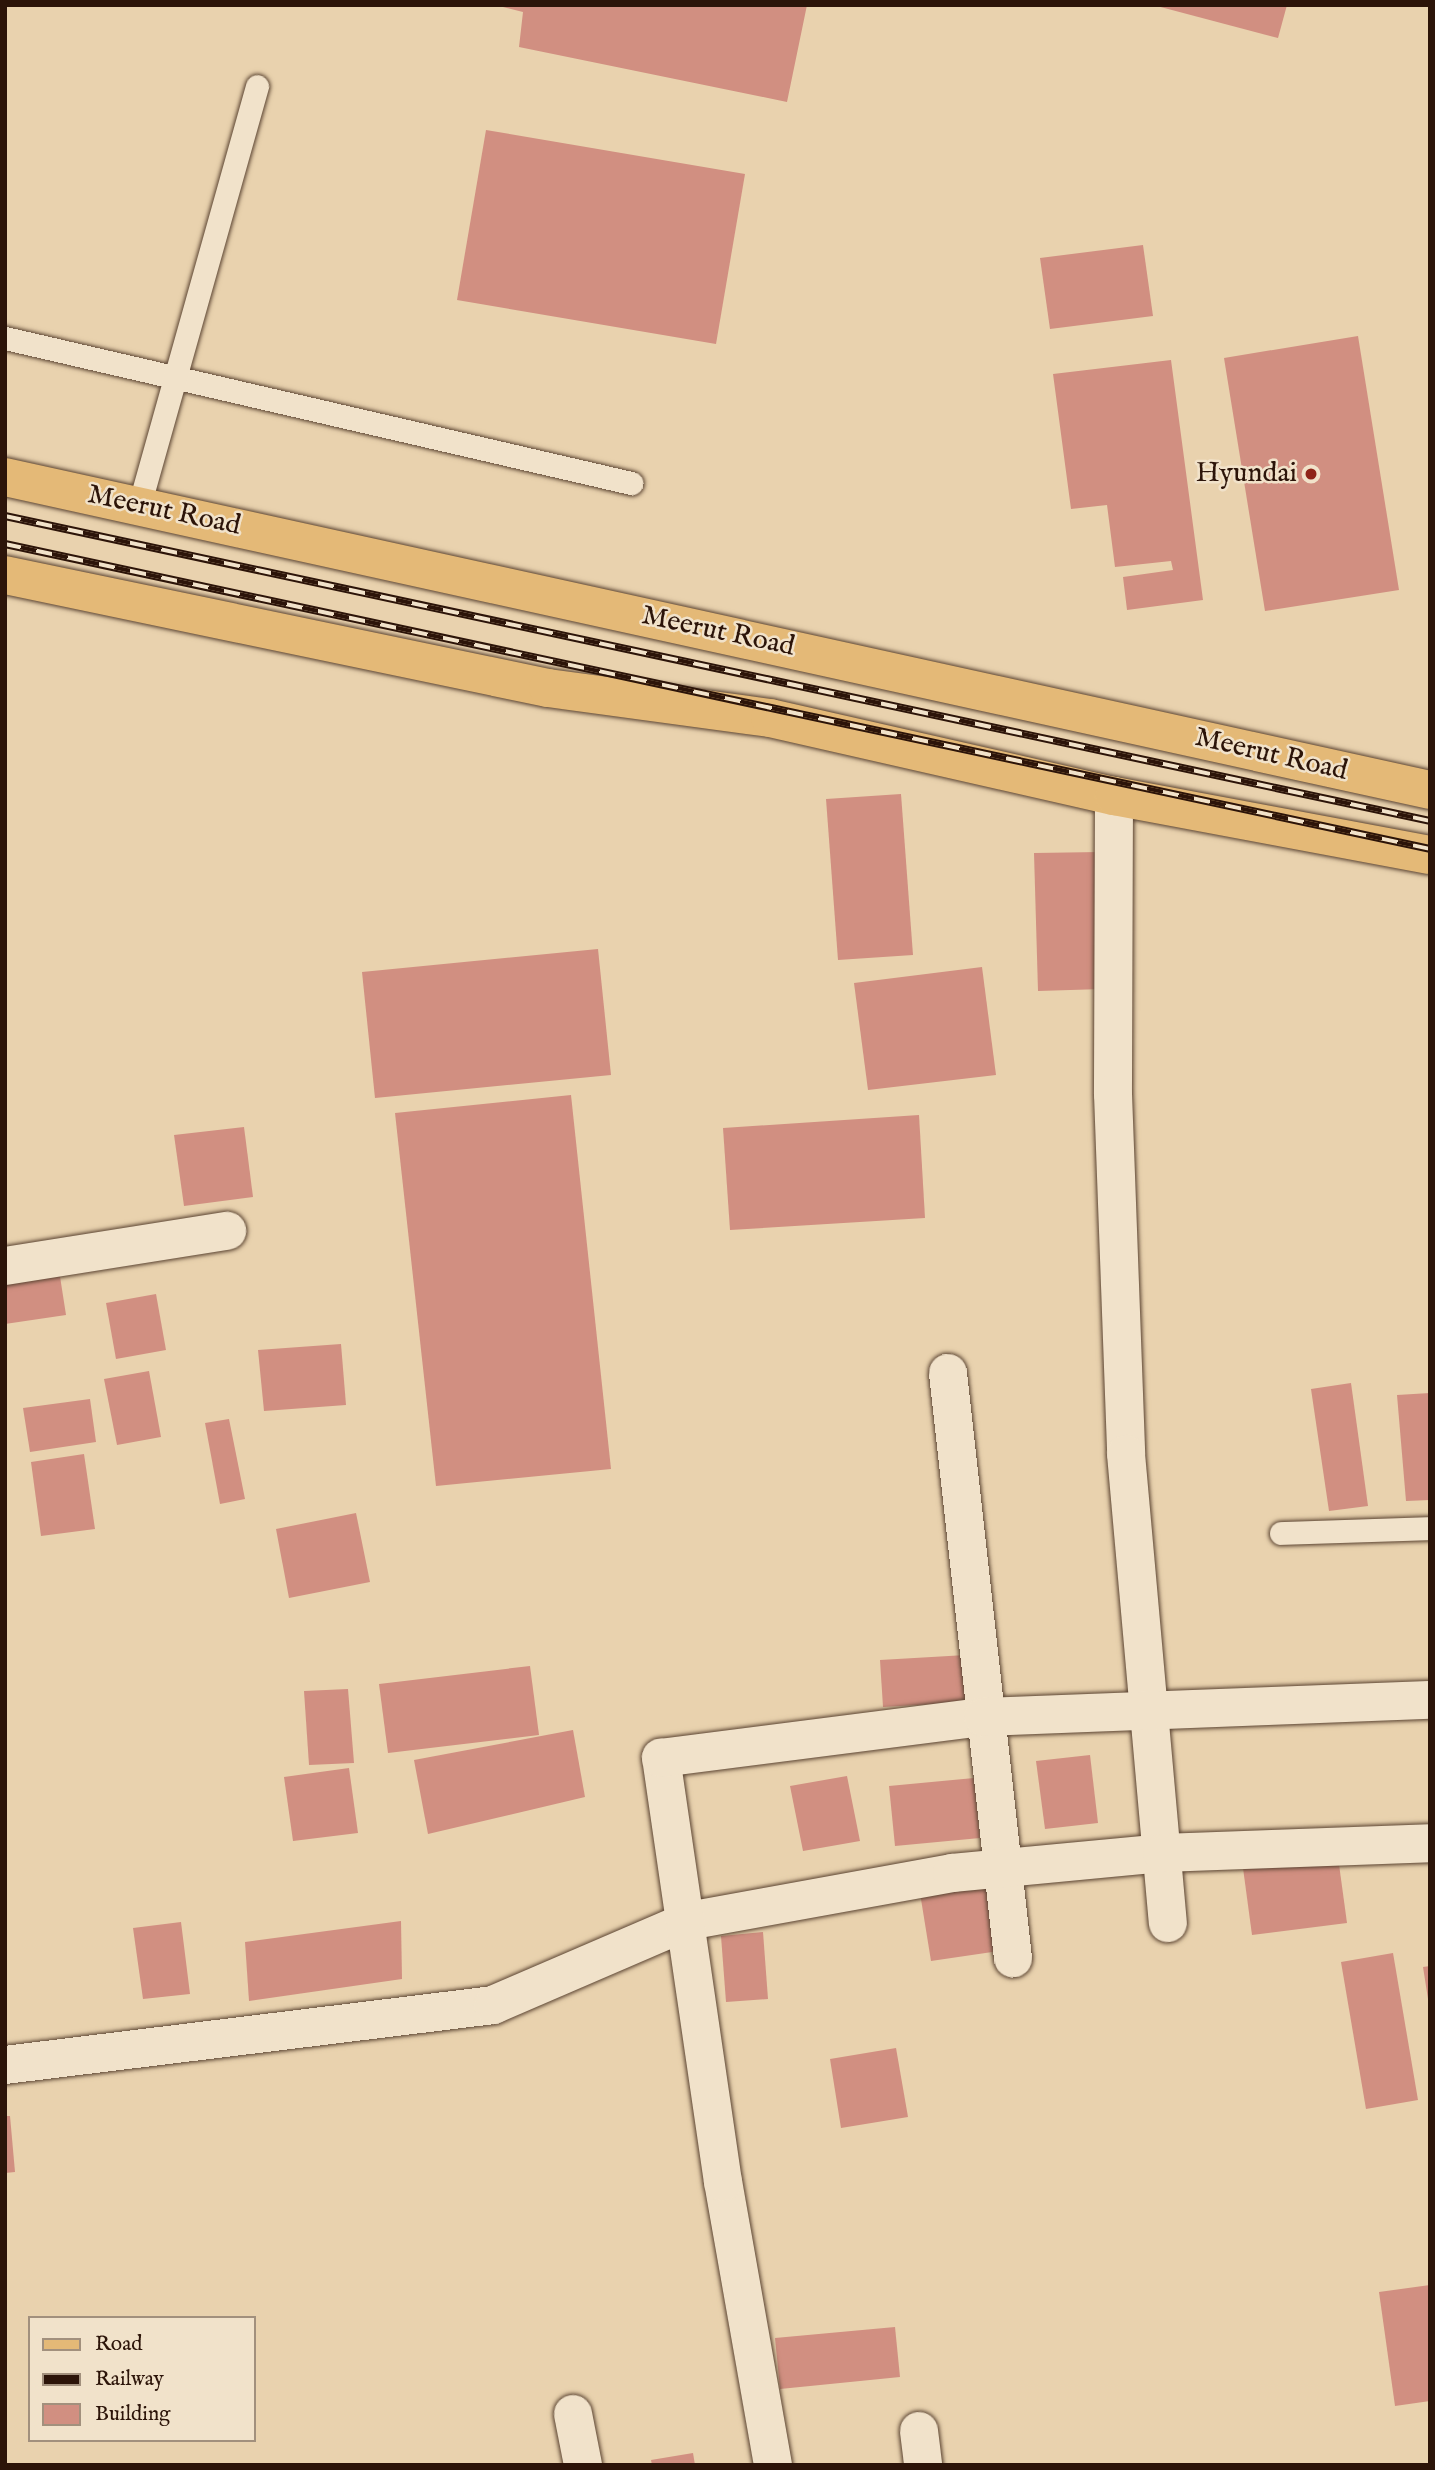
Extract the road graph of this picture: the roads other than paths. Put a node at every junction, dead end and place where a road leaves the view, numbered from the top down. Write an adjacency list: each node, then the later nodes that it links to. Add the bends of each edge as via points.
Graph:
1 (257, 86): 3 (lane)
2 (5, 338): 3 (lane)
3 (177, 379): 5 (lane); 6 (lane)
4 (5, 477): 6 (main road, Meerut Road)
5 (631, 483)
6 (139, 506): 8 (main road, Meerut Road)
7 (5, 575): 9 (main road, via 548,688 771,718)
8 (1430, 790)
9 (1114, 796): 10 (main road); 17 (street, via 1113,1094 1126,1454)
10 (1430, 855)
11 (227, 1231): 12 (street)
12 (5, 1266)
13 (948, 1373): 18 (street)
14 (1430, 1528): 15 (lane)
15 (1282, 1533)
16 (1430, 1700): 17 (street)
17 (1149, 1710): 18 (street); 20 (street)
18 (983, 1717): 21 (street); 22 (street, via 661,1758)
19 (1430, 1843): 20 (street)
20 (1162, 1853): 21 (street); 23 (street)
21 (1001, 1867): 22 (street); 24 (street)
22 (688, 1921): 25 (street, via 493,2005); 28 (street, via 723,2182)
23 (1168, 1923)
24 (1013, 1958)
25 (5, 2065)
26 (573, 2414): 27 (street)
27 (583, 2465)
28 (774, 2465)

